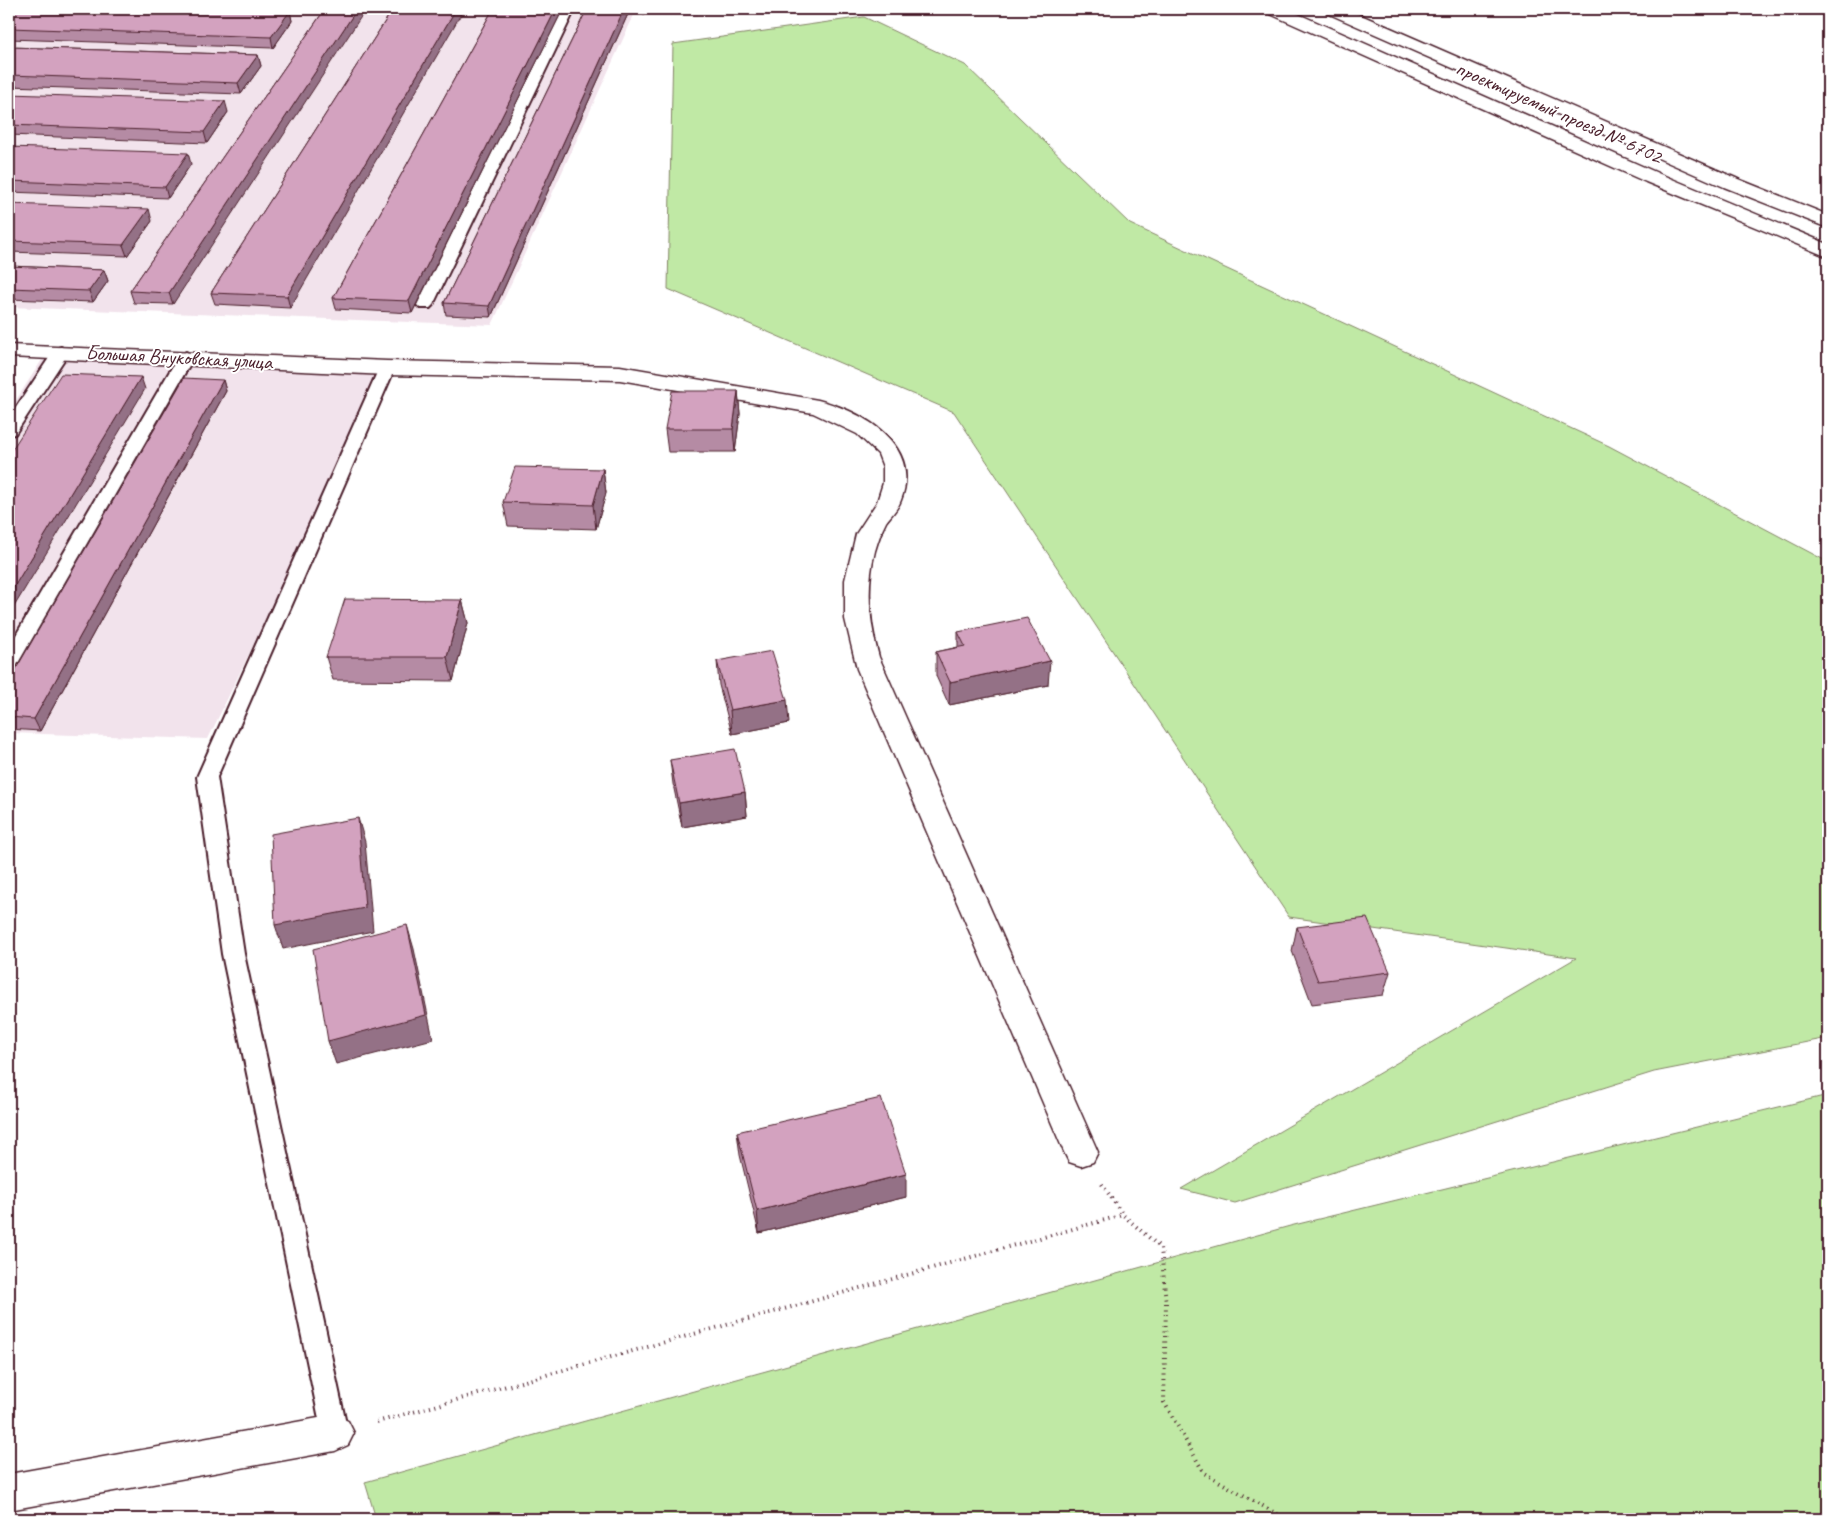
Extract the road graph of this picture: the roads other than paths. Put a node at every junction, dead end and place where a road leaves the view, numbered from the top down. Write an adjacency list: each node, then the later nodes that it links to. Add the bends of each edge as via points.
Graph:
1 (569, 9): 6 (lane)
2 (1274, 9): 5 (street, проектируемый проезд № 6702, via 1653,178)
3 (1333, 9): 4 (street, проектируемый проезд № 6702, via 1731,183)
4 (1828, 222)
5 (1828, 251)
6 (425, 305)
7 (9, 351): 8 (street, Большая Внуковская улица)
8 (61, 352): 9 (street, Большая Внуковская улица); 11 (lane)
9 (186, 357): 10 (street, Большая Внуковская улица); 12 (lane)
10 (387, 368): 13 (street, Большая Внуковская улица, via 620,373 818,407 868,429 884,445 894,464 896,484 888,504 874,522 858,568 857,617 861,643); 14 (lane, via 207,777 232,954)
11 (9, 430)
12 (9, 663)
13 (1080, 1152)
14 (335, 1433): 15 (street)
15 (9, 1492)

